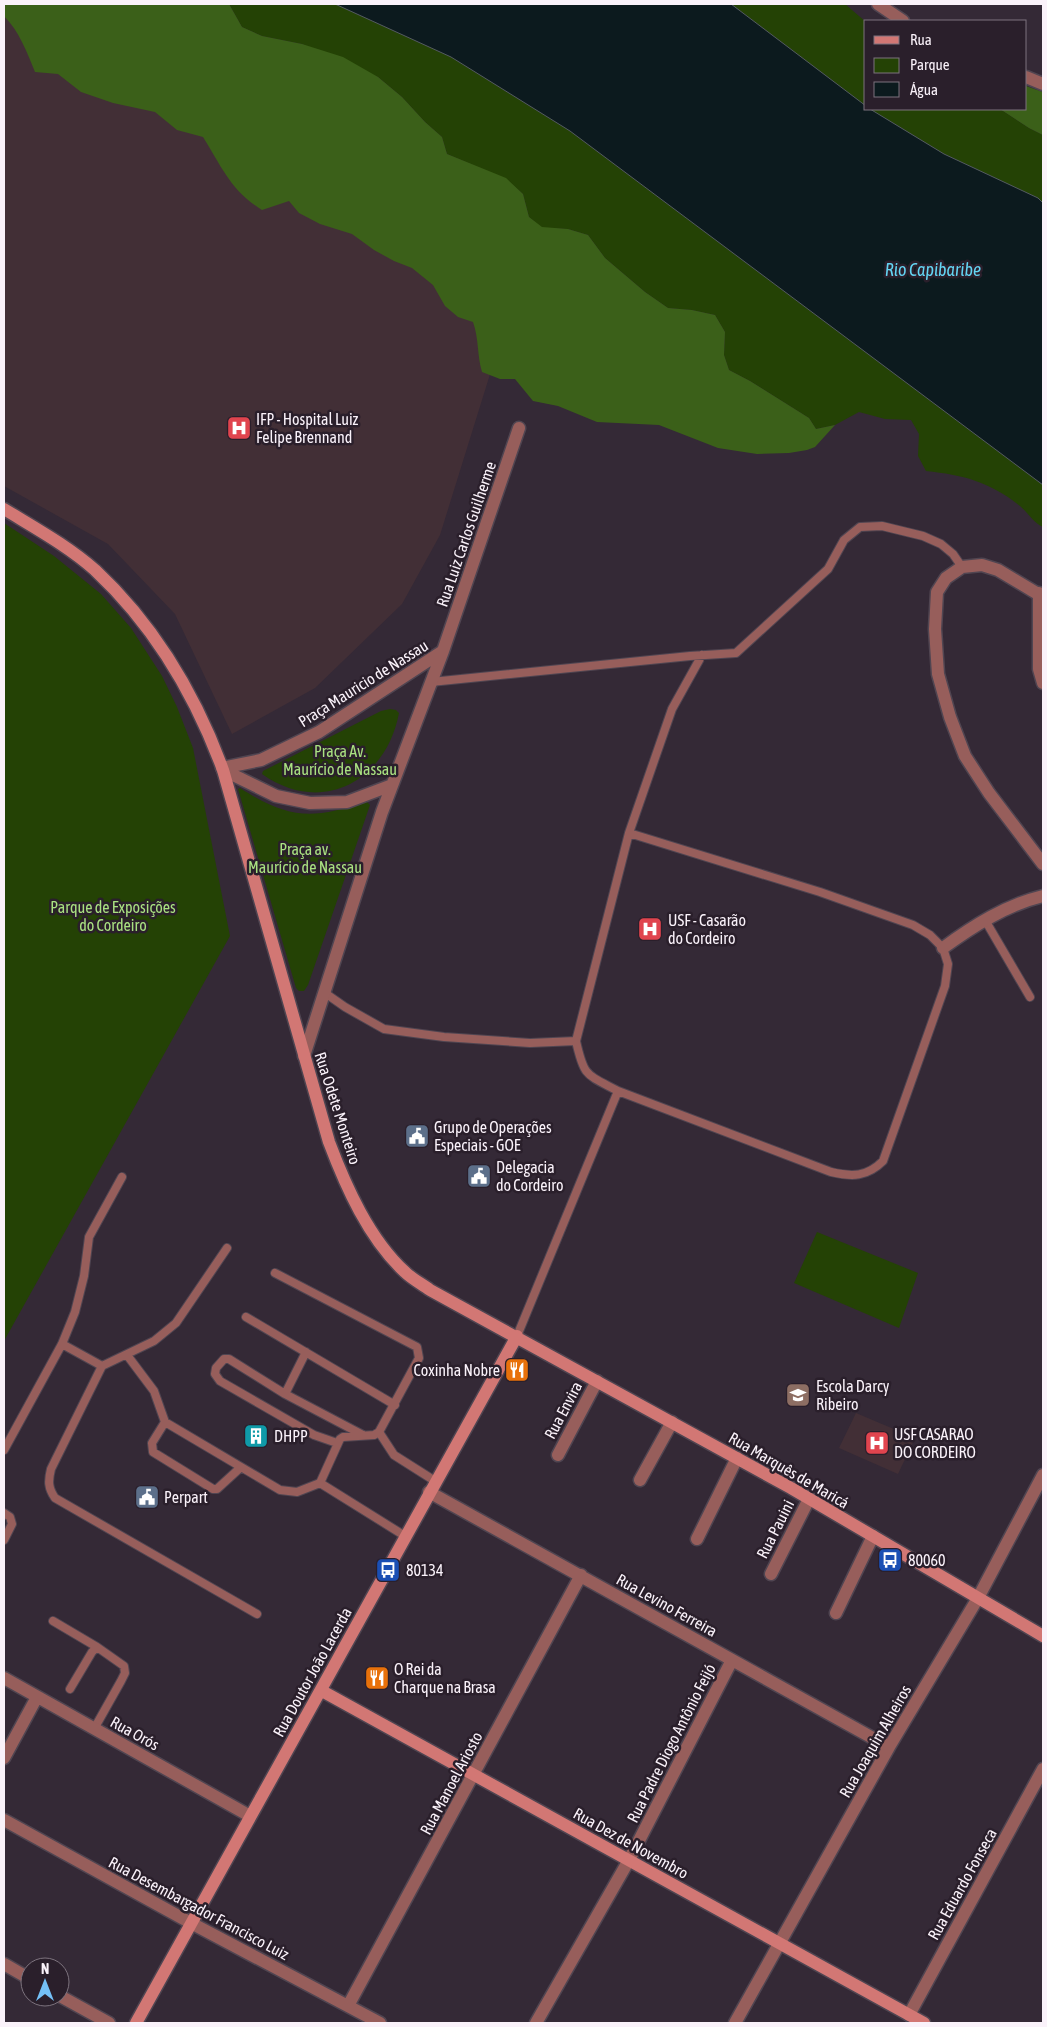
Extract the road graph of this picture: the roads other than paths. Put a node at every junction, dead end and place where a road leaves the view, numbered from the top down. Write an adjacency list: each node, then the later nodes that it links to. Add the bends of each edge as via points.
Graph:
1 (878, 4): 2 (street)
2 (898, 14)
3 (1027, 77): 4 (street)
4 (1043, 84)
5 (519, 428): 9 (street, Rua Luiz Carlos Guilherme)
6 (4, 510): 13 (main road, Rua Odete Monteiro, via 51,537 94,570 137,613 184,682)
7 (962, 567): 8 (street, via 982,566 998,570); 10 (lane, via 953,554 923,536 882,526 860,527 844,540 828,569 736,653); 16 (street, via 946,578 937,592 938,674 964,756)
8 (1041, 595): 12 (street, via 1040,669)
9 (443, 651): 11 (street, Praça Mauricio de Nassau); 13 (street, Praça Mauricio de Nassau, via 319,732 261,760)
10 (702, 655): 11 (lane); 15 (lane, via 672,709)
11 (431, 682): 14 (street, Praça Mauricio de Nassau)
12 (1043, 683)
13 (222, 769): 14 (street, via 276,796 310,803 347,802); 23 (main road, Rua Odete Monteiro)
14 (392, 785): 20 (street)
15 (629, 833): 19 (lane, via 820,892 913,925); 22 (lane)
16 (1042, 859)
17 (1043, 896): 18 (street, via 1026,900)
18 (985, 920): 19 (street); 21 (lane)
19 (943, 948): 24 (lane, via 948,964 945,986 883,1161 865,1174 847,1176 832,1172)
20 (325, 993): 22 (lane, via 384,1029 444,1038); 23 (street)
21 (1030, 997)
22 (576, 1041): 24 (lane, via 582,1065 590,1076)
23 (304, 1056): 29 (main road, Rua Odete Monteiro, via 345,1184 391,1256 405,1273 430,1290)
24 (618, 1091): 29 (lane)
25 (122, 1177): 30 (lane, via 89,1237 75,1312)
26 (227, 1248): 32 (lane, via 176,1323 154,1341)
27 (275, 1273): 36 (lane, via 417,1347 419,1358)
28 (246, 1317): 31 (lane)
29 (517, 1336): 34 (main road, Rua Marquês de Maricá); 49 (main road, Rua Doutor João Lacerda)
30 (62, 1344): 33 (lane); 42 (lane)
31 (306, 1352): 35 (lane); 36 (lane)
32 (127, 1356): 33 (lane); 37 (lane, via 154,1391)
33 (102, 1366): 60 (lane, via 51,1469 49,1489 55,1498)
34 (597, 1381): 38 (main road, Rua Marquês de Maricá); 43 (street, Rua Envira)
35 (285, 1394): 40 (lane); 41 (lane, via 229,1359 224,1359 216,1368 215,1374 220,1381 314,1434)
36 (395, 1404): 39 (lane)
37 (165, 1422): 45 (lane); 45 (lane, via 152,1443 153,1452 213,1489)
38 (672, 1422): 44 (main road, Rua Marquês de Maricá); 47 (street)
39 (379, 1432): 40 (lane); 49 (lane, via 394,1455)
40 (364, 1436): 41 (lane, via 343,1437)
41 (337, 1443): 48 (lane)
42 (4, 1450)
43 (558, 1455)
44 (737, 1458): 50 (main road, Rua Marquês de Maricá); 54 (street)
45 (240, 1468): 48 (lane, via 280,1490 297,1492)
46 (1043, 1475): 58 (street, Rua Joaquim Alheiros)
47 (640, 1480)
48 (320, 1483): 52 (lane)
49 (432, 1486): 52 (main road, Rua Doutor João Lacerda); 57 (street, Rua Levino Ferreira)
50 (809, 1499): 53 (main road, Rua Marquês de Maricá); 56 (street, Rua Pauini)
51 (4, 1513): 55 (lane, via 12,1524)
52 (405, 1536): 67 (main road, Rua Doutor João Lacerda)
53 (873, 1536): 58 (main road, Rua Marquês de Maricá); 59 (street)
54 (697, 1539)
55 (4, 1540)
56 (771, 1574)
57 (581, 1575): 64 (street, Rua Levino Ferreira); 73 (street, Rua Manoel Ariosto)
58 (978, 1598): 62 (main road, Rua Marquês de Maricá); 70 (street, Rua Joaquim Alheiros)
59 (836, 1613)
60 (257, 1614)
61 (53, 1621): 63 (lane)
62 (1043, 1636)
63 (97, 1647): 66 (lane); 69 (lane, via 124,1666 125,1673)
64 (732, 1660): 70 (street, Rua Levino Ferreira); 76 (street, Rua Padre Diogo Antônio Feijó)
65 (4, 1678): 68 (street, Rua Orós)
66 (70, 1689)
67 (322, 1691): 73 (main road, Rua Dez de Novembro); 74 (main road, Rua Doutor João Lacerda)
68 (37, 1697): 69 (street, Rua Orós); 71 (street)
69 (94, 1728): 74 (street, Rua Orós)
70 (889, 1747): 78 (street, Rua Joaquim Alheiros)
71 (4, 1758)
72 (1043, 1769): 83 (street, Rua Eduardo Fonseca)
73 (474, 1775): 76 (main road, Rua Dez de Novembro); 82 (street, Rua Manoel Ariosto)
74 (250, 1816): 77 (main road, Rua Doutor João Lacerda)
75 (4, 1820): 77 (street, Rua Desembargador Francisco Luiz)
76 (629, 1860): 78 (main road, Rua Dez de Novembro); 87 (street, Rua Padre Diogo Antônio Feijó)
77 (191, 1923): 82 (street, Rua Desembargador Francisco Luiz); 85 (main road, Rua Doutor João Lacerda)
78 (779, 1943): 83 (main road, Rua Dez de Novembro); 88 (street, Rua Joaquim Alheiros)
79 (4, 1964): 80 (street)
80 (20, 1973)
81 (70, 2002): 84 (street)
82 (348, 2006): 86 (street, Rua Desembargador Francisco Luiz)
83 (909, 2015): 89 (main road, Rua Dez de Novembro)
84 (109, 2023)
85 (136, 2023)
86 (380, 2023)
87 (536, 2023)
88 (735, 2023)
89 (924, 2023)

